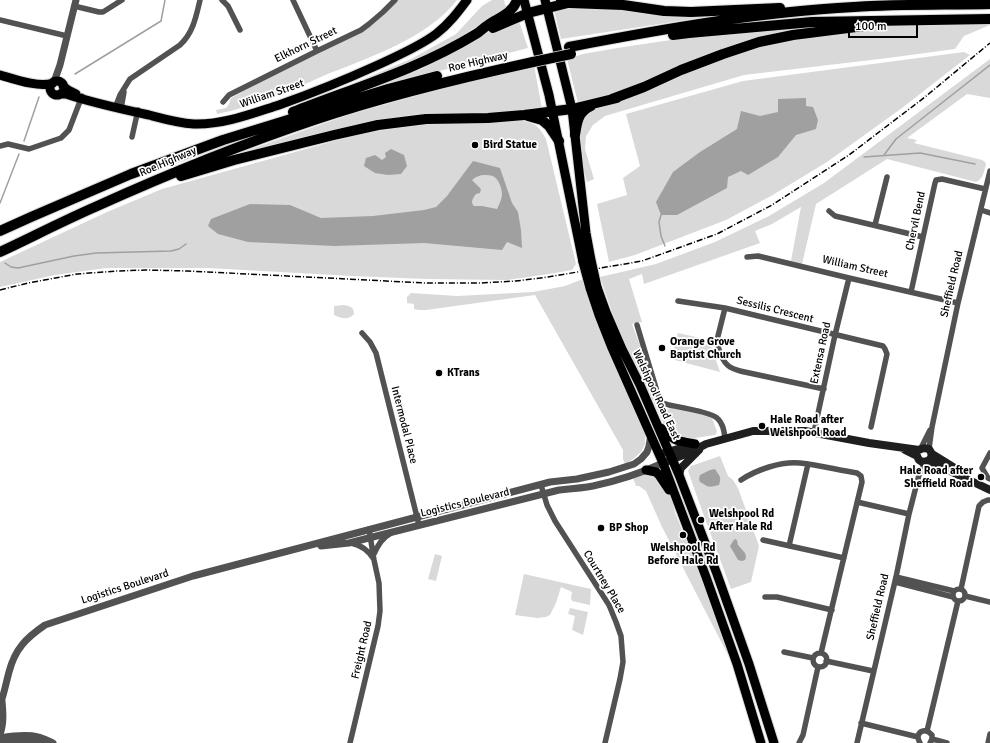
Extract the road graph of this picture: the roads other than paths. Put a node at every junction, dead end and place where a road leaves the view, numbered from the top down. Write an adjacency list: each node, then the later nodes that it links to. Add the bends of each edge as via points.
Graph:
1 (122, 0): 11 (street, via 103,12)
2 (200, 0): 31 (street, via 190,34 180,45 134,76 120,95)
3 (222, 0): 19 (street, via 228,6)
4 (293, 0): 23 (street)
5 (395, 0): 23 (street, Elkhorn Street, via 361,30)
6 (461, 0): 33 (main road, William Street, via 434,29 407,46 357,69 262,106 206,119)
7 (467, 0): 33 (main road, William Street, via 449,22 426,41 360,73 264,110 240,118 206,124 183,123)
8 (517, 0): 20 (highway, via 509,12)
9 (524, 0): 15 (main road, Welshpool Road East)
10 (566, 1): 12 (highway); 14 (highway, via 691,12)
11 (75, 3): 21 (street)
12 (546, 4): 15 (highway); 32 (main road, Welshpool Road East)
13 (990, 4): 14 (highway, Roe Highway)
14 (854, 6): 22 (highway, Roe Highway, via 693,25)
15 (528, 13): 20 (highway); 24 (main road, Welshpool Road East)
16 (990, 19): 18 (highway, Roe Highway)
17 (0, 20): 21 (street)
18 (910, 20): 22 (highway, Roe Highway, via 812,22 689,32); 29 (highway, via 793,35 759,42 681,70)
19 (240, 30)
20 (477, 33): 38 (highway, via 444,52 393,75)
21 (67, 36): 27 (street)
22 (570, 50): 24 (highway, Roe Highway, bridge)
23 (317, 51): 30 (street, Elkhorn Street, via 229,95)
24 (534, 55): 34 (main road, Welshpool Road East); 38 (highway, Roe Highway, via 465,69 388,89); 44 (highway, Roe Highway, via 319,118 224,152)
25 (0, 75): 27 (main road, William Street)
26 (0, 79): 27 (main road, William Street, via 39,88)
27 (57, 87): 28 (main road, William Street)
28 (79, 97): 31 (main road, William Street); 40 (street, via 74,118 66,134 29,149 8,144)
29 (617, 98): 32 (highway); 36 (highway, via 583,112 577,122)
30 (223, 102)
31 (118, 106): 33 (main road, William Street)
32 (572, 109): 34 (highway); 36 (main road, Welshpool Road East)
33 (138, 111): 37 (street)
34 (552, 111): 35 (highway); 39 (main road, Welshpool Road East)
35 (524, 115): 39 (highway, via 542,120); 44 (highway, via 426,119 378,125 234,160)
36 (575, 135): 53 (main road, Welshpool Road East)
37 (132, 136)
38 (223, 140): 49 (highway, Roe Highway, via 131,174)
39 (559, 141): 53 (main road, Welshpool Road East)
40 (0, 146)
41 (990, 171): 43 (street, Sheffield Road)
42 (887, 178): 48 (street)
43 (985, 189): 45 (street, Sheffield Road); 50 (street, Chervil Bend, via 942,179 936,180)
44 (129, 192): 51 (highway, Roe Highway)
45 (981, 210): 47 (street); 58 (street, Sheffield Road)
46 (829, 211): 48 (street, via 835,216)
47 (990, 212)
48 (875, 225): 50 (street)
49 (0, 231)
50 (923, 237): 56 (street, Chervil Bend)
51 (0, 252)
52 (747, 257): 54 (street, William Street, via 758,256)
53 (587, 261): 55 (main road, Welshpool Road East, bridge)
54 (849, 278): 56 (street, William Street); 62 (street, Extensa Road)
55 (594, 288): 64 (main road, Welshpool Road East); 67 (main road, Welshpool Road East, via 599,315)
56 (910, 292): 58 (street, William Street)
57 (678, 301): 59 (street)
58 (958, 303): 72 (street, Sheffield Road)
59 (725, 308): 62 (street, Sessilis Crescent); 63 (street, Sessilis Crescent, via 717,340 722,357 730,367)
60 (637, 325): 68 (street, via 659,398 669,405 717,417)
61 (362, 333): 85 (street, Intermodal Place, via 376,353)
62 (835, 335): 63 (street, Extensa Road); 65 (street, Sessilis Crescent, via 880,346 886,351)
63 (824, 390): 66 (street, Extensa Road)
64 (656, 422): 69 (main road, via 673,439); 71 (main road, Welshpool Road East)
65 (871, 427)
66 (814, 432): 68 (main road, via 753,432); 72 (main road, via 901,448)
67 (651, 433): 73 (main road, Welshpool Road East); 79 (street, Logistics Boulevard, via 647,452 630,465 609,472)
68 (726, 438): 69 (main road)
69 (701, 445): 71 (main road); 76 (main road, via 695,455 681,468)
70 (990, 453): 77 (street, via 982,468)
71 (671, 455): 73 (main road); 76 (main road, Welshpool Road East)
72 (924, 455): 80 (main road, via 943,461); 84 (street, Sheffield Road)
73 (662, 459): 75 (street, Logistics Boulevard); 94 (main road, Welshpool Road East)
74 (808, 464): 78 (street, via 777,465); 83 (street, via 857,473 861,476); 92 (street)
75 (646, 470): 81 (street, Logistics Boulevard, via 592,486 559,490); 94 (main road, via 659,475 670,492 688,540)
76 (679, 475): 125 (main road, Welshpool Road East, via 749,664)
77 (990, 479)
78 (741, 480)
79 (541, 485): 81 (street, Courtney Place); 85 (street, Logistics Boulevard)
80 (990, 490)
81 (543, 495): 86 (street, Logistics Boulevard); 123 (street, Courtney Place, via 555,521 609,605 621,636 623,662)
82 (989, 500): 98 (street, via 979,506)
83 (857, 502): 84 (street); 95 (street)
84 (910, 514): 97 (street, Sheffield Road)
85 (417, 518): 86 (street, Intermodal Place); 87 (street, Logistics Boulevard)
86 (419, 525): 88 (street, Logistics Boulevard)
87 (369, 529): 89 (street, Freight Road); 93 (street, Logistics Boulevard)
88 (397, 531): 89 (street, Logistics Boulevard); 96 (street, via 389,534 377,546)
89 (371, 538): 91 (street, Logistics Boulevard); 96 (street, Freight Road)
90 (763, 540): 92 (street)
91 (350, 543): 93 (street, Logistics Boulevard); 96 (street, via 365,549)
92 (789, 546): 95 (street)
93 (298, 549): 111 (street, Logistics Boulevard, via 194,576 45,625 29,637 16,653)
94 (696, 550): 124 (main road, Welshpool Road East)
95 (844, 558): 104 (street)
96 (374, 560): 122 (street, Freight Road, via 379,583 380,611)
97 (895, 580): 99 (street); 110 (street, Sheffield Road)
98 (961, 589): 99 (street, via 957,589); 100 (street)
99 (954, 594): 102 (street, via 955,600)
100 (965, 596): 102 (street); 103 (street)
101 (765, 597): 104 (street, via 777,597)
102 (958, 601): 113 (street)
103 (990, 602)
104 (832, 610): 106 (street)
105 (784, 652): 107 (street)
106 (821, 653): 107 (street, via 815,654); 108 (street, via 826,656)
107 (813, 658): 109 (street, via 814,664)
108 (826, 661): 109 (street, via 823,666); 110 (street)
109 (818, 666): 126 (street)
110 (873, 671): 112 (street, Sheffield Road)
111 (1, 702): 114 (street, Logistics Boulevard)
112 (861, 723): 117 (street); 127 (street, Sheffield Road)
113 (927, 731): 117 (street, via 919,734); 119 (street, via 932,735)
114 (1, 732): 118 (street, via 8,736)
115 (990, 734): 129 (street)
116 (0, 738): 118 (street)
117 (919, 740)
118 (6, 741): 120 (street); 121 (street, via 31,736)
119 (931, 741): 128 (street)
120 (42, 743)
121 (53, 743)
122 (350, 743)
123 (605, 743)
124 (762, 743)
125 (774, 743)
126 (799, 743)
127 (857, 743)
128 (947, 743)
129 (988, 743)

